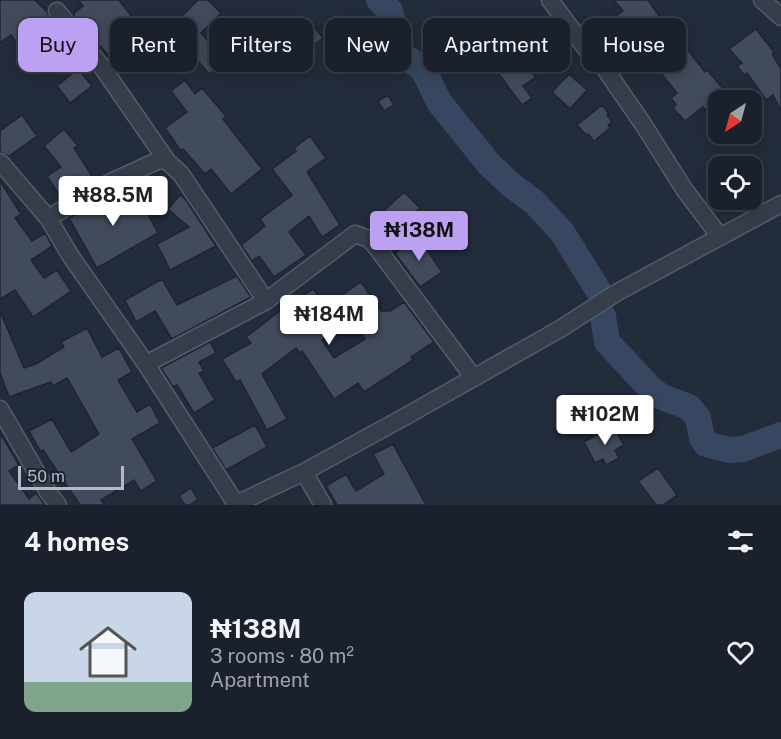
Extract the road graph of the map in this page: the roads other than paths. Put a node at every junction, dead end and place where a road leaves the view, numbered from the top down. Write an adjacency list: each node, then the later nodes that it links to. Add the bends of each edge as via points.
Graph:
1 (550, 0): 9 (street, via 603,66)
2 (762, 0): 4 (street)
3 (57, 11): 5 (street, via 102,67)
4 (781, 17)
5 (167, 161): 8 (street, via 159,160 109,183); 10 (street, via 181,174)
6 (0, 162): 8 (street)
7 (781, 204): 9 (street)
8 (48, 218): 11 (street)
9 (720, 237): 12 (street, via 616,293)
10 (266, 301): 11 (street); 12 (street, via 355,234 369,239)
11 (146, 364): 16 (street)
12 (474, 378): 15 (street)
13 (0, 409): 14 (street)
14 (6, 433): 17 (street)
15 (303, 472): 16 (street); 18 (street)
16 (235, 504)
17 (58, 505)
18 (323, 505)

